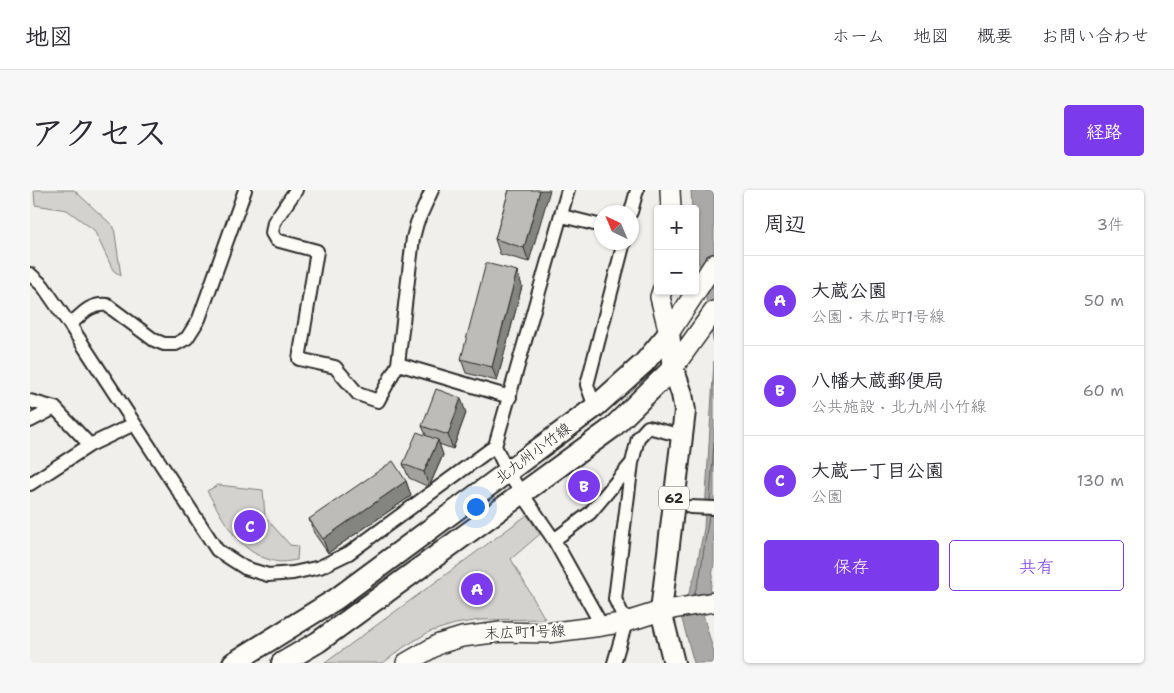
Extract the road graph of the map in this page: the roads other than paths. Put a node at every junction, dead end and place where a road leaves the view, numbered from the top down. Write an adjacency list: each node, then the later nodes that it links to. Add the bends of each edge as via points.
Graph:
1 (245, 190): 16 (street, via 199,319 187,338 176,344 164,344 107,305 99,304 90,307)
2 (296, 190): 18 (street, via 274,222 272,233 276,240 317,251 299,359 335,366 358,394 378,401)
3 (432, 190): 18 (street, via 413,238)
4 (568, 190): 9 (street)
5 (637, 190): 7 (street)
6 (670, 190): 8 (street)
7 (633, 205)
8 (671, 205)
9 (562, 216): 10 (street); 20 (street)
10 (594, 224)
11 (622, 250): 22 (street, via 587,385)
12 (714, 264): 17 (street)
13 (30, 274): 16 (street)
14 (660, 295): 17 (street)
15 (714, 311): 19 (street)
16 (70, 325): 25 (street)
17 (669, 333): 19 (main road, 62); 22 (main road, 北九州小竹線, via 644,363)
18 (398, 364): 20 (street)
19 (673, 368): 26 (main road, 62, via 685,411); 32 (main road, 北九州小竹線, via 612,428)
20 (510, 397): 28 (street)
21 (30, 401): 23 (street)
22 (595, 407): 30 (main road, 北九州小竹線)
23 (54, 408): 24 (street); 27 (street)
24 (30, 421)
25 (134, 424): 27 (street); 28 (street, via 217,550 244,568 268,575 320,567 349,553)
26 (682, 436): 29 (street, via 648,427 638,438); 37 (main road, 62)
27 (90, 445): 31 (street)
28 (495, 446): 30 (street)
29 (632, 463): 35 (street, via 590,514); 38 (street, via 615,599)
30 (508, 473): 32 (street); 41 (main road, 北九州小竹線, via 336,598)
31 (30, 484)
32 (522, 493): 35 (street); 42 (main road, 北九州小竹線, via 318,642)
33 (690, 507): 34 (street)
34 (714, 508)
35 (554, 540): 39 (street)
36 (714, 602): 37 (street, 末広町1号線)
37 (669, 609): 38 (street, 末広町1号線); 44 (main road, 62)
38 (626, 622): 39 (street, 末広町1号線); 43 (street)
39 (602, 626): 40 (street, 末広町1号線, via 547,633 481,633 439,644)
40 (413, 661)
41 (233, 663)
42 (282, 663)
43 (614, 663)
44 (674, 663)

